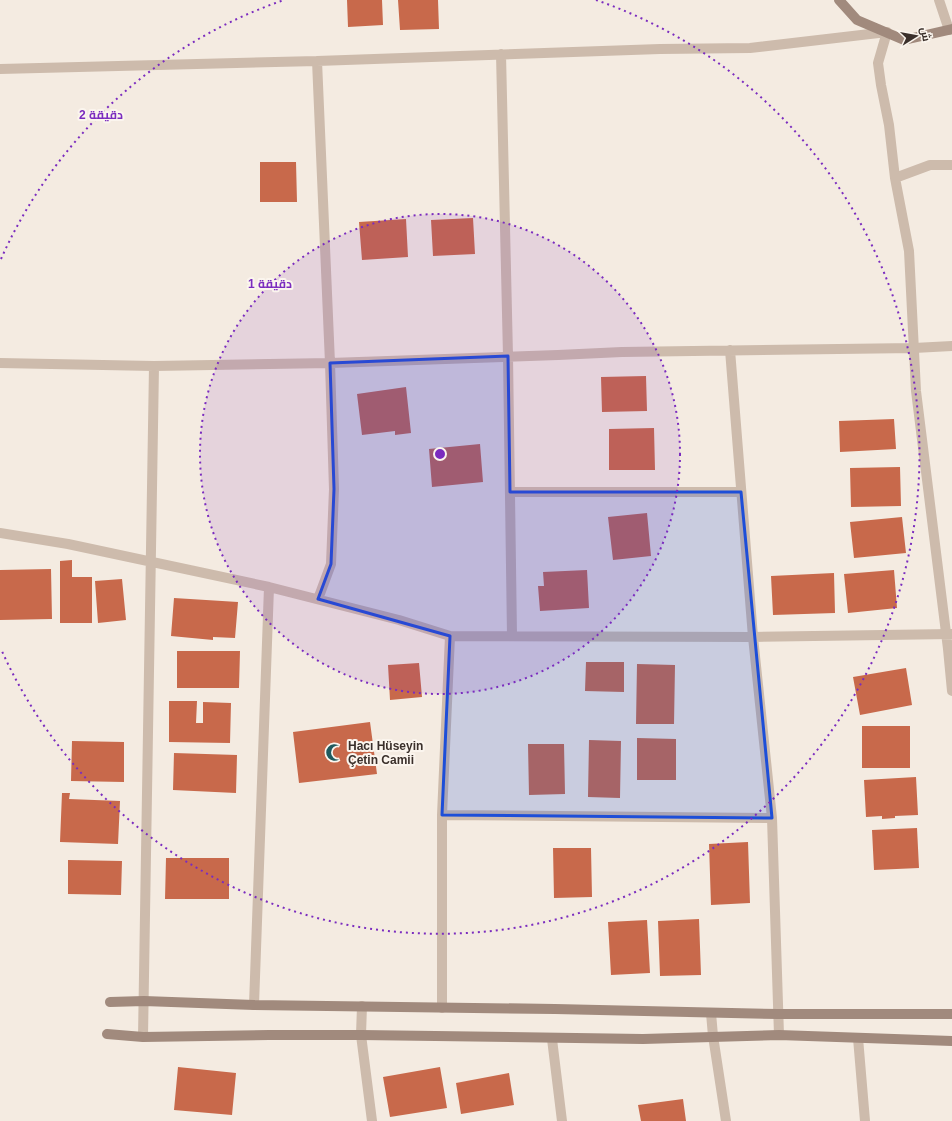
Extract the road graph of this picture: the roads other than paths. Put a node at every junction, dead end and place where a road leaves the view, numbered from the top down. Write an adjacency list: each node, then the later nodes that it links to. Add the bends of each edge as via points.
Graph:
1 (839, 0): 4 (street, via 857,20)
2 (939, 0): 3 (street)
3 (950, 29): 4 (street, via 904,40)
4 (887, 32): 5 (street, via 750,48); 9 (street, via 878,63)
5 (502, 54): 6 (street); 13 (street)
6 (317, 61): 7 (street); 15 (street)
7 (0, 69)
8 (952, 165): 9 (street, via 930,165)
9 (895, 178): 11 (street, via 909,252)
10 (952, 346): 11 (street)
11 (914, 348): 12 (street); 23 (street, via 916,391)
12 (730, 350): 13 (street); 18 (street)
13 (508, 356): 15 (street); 17 (street)
14 (0, 363): 16 (street)
15 (330, 363): 16 (street); 22 (street, via 334,490 331,564)
16 (154, 366): 20 (street)
17 (510, 492): 18 (street); 25 (street)
18 (741, 492): 26 (street)
19 (0, 533): 20 (street)
20 (152, 561): 21 (street); 30 (street)
21 (269, 587): 22 (street); 32 (street)
22 (318, 599): 24 (street)
23 (949, 634): 26 (street); 27 (street)
24 (450, 636): 25 (street); 28 (street)
25 (512, 636): 26 (street)
26 (753, 637): 29 (street)
27 (952, 691)
28 (442, 815): 29 (street); 34 (street)
29 (772, 818): 36 (street)
30 (144, 1001): 31 (street); 32 (street); 42 (street)
31 (110, 1002)
32 (254, 1005): 33 (street)
33 (362, 1006): 34 (street); 39 (street)
34 (442, 1008): 35 (street)
35 (711, 1013): 36 (street); 41 (street)
36 (778, 1014): 37 (street); 40 (street)
37 (952, 1014)
38 (107, 1034): 42 (street)
39 (361, 1035): 42 (street); 44 (street); 46 (street)
40 (779, 1035): 41 (street); 43 (street)
41 (713, 1036): 44 (street); 48 (street)
42 (143, 1037)
43 (858, 1038): 45 (street); 49 (street)
44 (552, 1039): 47 (street)
45 (952, 1041)
46 (372, 1121)
47 (562, 1121)
48 (726, 1121)
49 (865, 1121)

